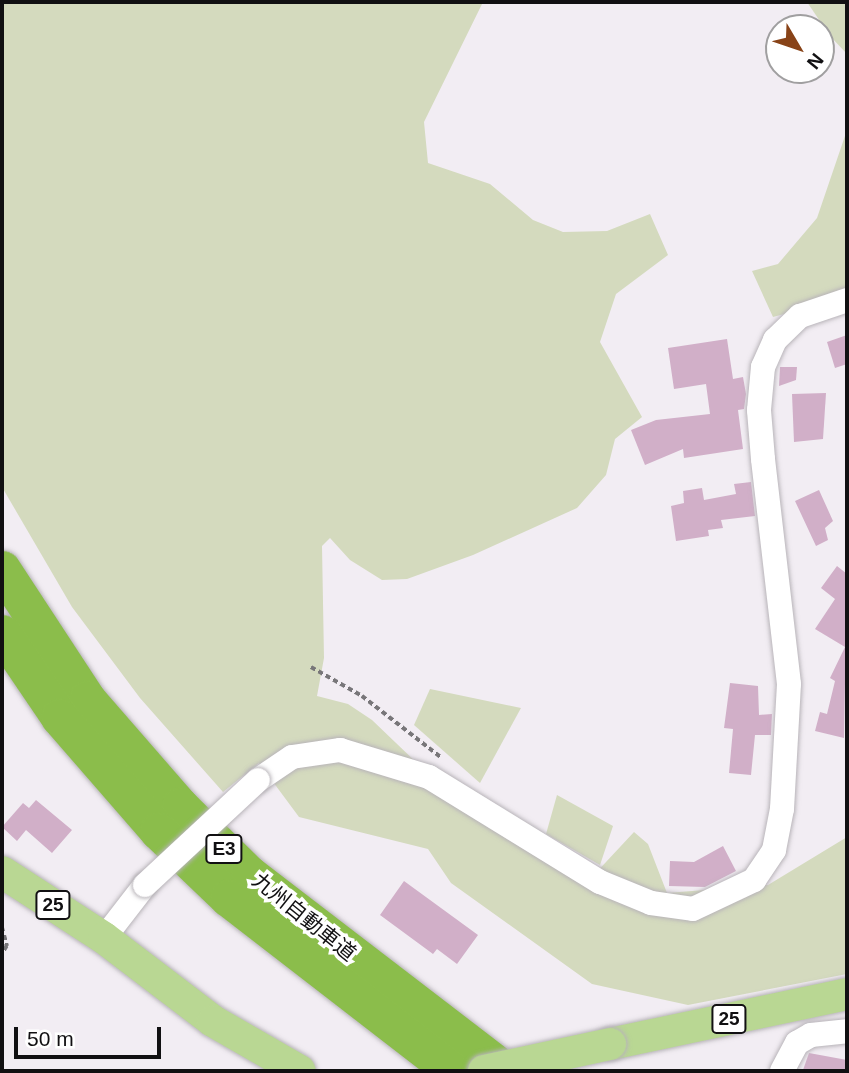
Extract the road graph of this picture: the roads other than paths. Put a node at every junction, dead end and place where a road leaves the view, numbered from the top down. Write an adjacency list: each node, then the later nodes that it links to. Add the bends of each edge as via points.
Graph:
1 (847, 300): 5 (street, bridge, via 800,316 775,340 763,367 759,410 763,459 789,684 780,819 774,850 754,880 693,909 651,903 600,882 429,777 340,750 292,757 258,780 145,885)
2 (2, 569): 11 (highway, 九州自動車道 / E3, via 87,699 180,806 249,874)
3 (2, 633): 9 (highway, 九州自動車道 / E3, via 59,717 158,831 237,906)
4 (2, 872): 5 (main road, 25)
5 (104, 938): 8 (main road, 25, via 213,1021)
6 (847, 994): 10 (main road, 25, bridge)
7 (847, 1031): 12 (street, via 811,1035 797,1043)
8 (300, 1071)
9 (452, 1071)
10 (484, 1071)
11 (506, 1071)
12 (782, 1071)

